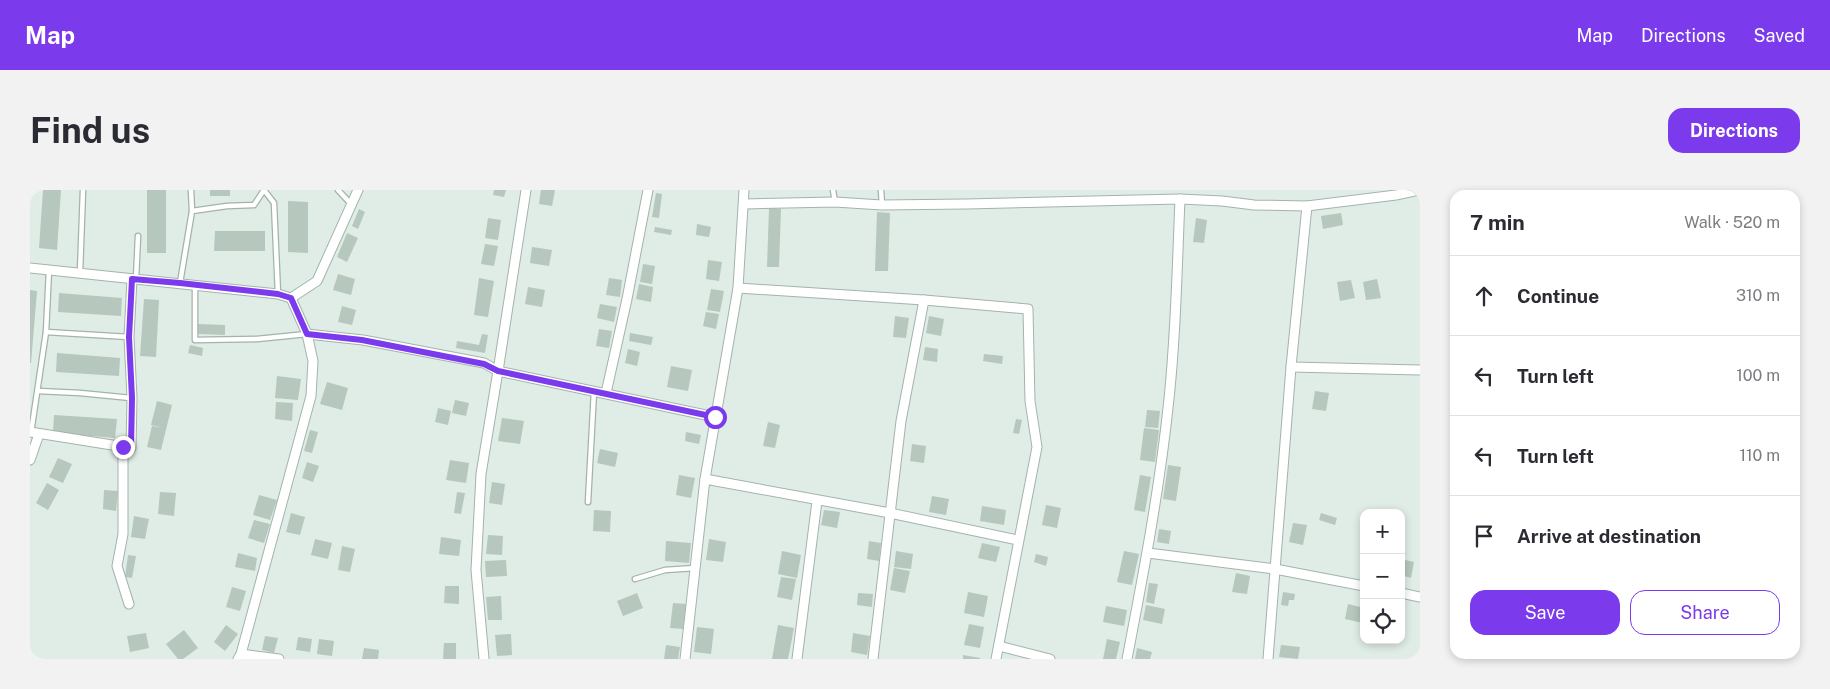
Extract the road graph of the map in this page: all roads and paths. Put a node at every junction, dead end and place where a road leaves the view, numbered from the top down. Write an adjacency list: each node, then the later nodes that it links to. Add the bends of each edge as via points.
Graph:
1 (83, 190): 21 (lane)
2 (191, 190): 17 (lane)
3 (338, 190): 13 (lane)
4 (358, 190): 13 (street)
5 (526, 190): 34 (street)
6 (648, 190): 37 (street)
7 (744, 190): 14 (street)
8 (833, 190): 12 (lane)
9 (881, 190): 15 (lane)
10 (1420, 190): 16 (street)
11 (1180, 199): 15 (street); 16 (street); 48 (street, via 1168,407)
12 (835, 202): 14 (street); 15 (street)
13 (351, 204): 27 (street, via 317,281)
14 (744, 204): 25 (street)
15 (882, 205)
16 (1307, 206): 32 (street)
17 (192, 211): 23 (lane); 26 (lane, via 254,206 264,190 274,203)
18 (138, 236): 22 (lane)
19 (30, 268): 20 (street)
20 (49, 269): 21 (street); 29 (lane)
21 (80, 272): 22 (street)
22 (134, 280): 23 (street); 31 (street)
23 (180, 283): 24 (street)
24 (195, 286): 26 (street); 30 (lane, via 195,340)
25 (738, 288): 28 (street); 39 (street)
26 (278, 294): 27 (street)
27 (291, 298): 30 (street)
28 (924, 300): 46 (street, via 901,421); 47 (street, via 1028,309 1030,401 1037,447)
29 (46, 332): 31 (lane); 35 (lane)
30 (307, 334): 34 (street, via 362,340 484,364); 57 (street, via 313,361 311,396)
31 (129, 337): 38 (street)
32 (1291, 367): 33 (street); 50 (street)
33 (1420, 370)
34 (498, 371): 36 (street); 59 (street, via 479,503 476,570)
35 (38, 391): 38 (lane); 40 (lane)
36 (594, 391): 37 (street); 45 (lane)
37 (606, 393): 39 (street)
38 (132, 398): 41 (street, via 131,448)
39 (715, 417): 43 (street)
40 (33, 433): 41 (street); 42 (street)
41 (123, 447): 55 (street, via 123,534 117,566)
42 (30, 460)
43 (705, 480): 44 (street); 49 (street)
44 (817, 501): 46 (street); 61 (street)
45 (588, 502)
46 (890, 513): 47 (street); 62 (street)
47 (1018, 540): 56 (street)
48 (1148, 553): 50 (street); 65 (street)
49 (696, 568): 51 (lane, via 665,570); 60 (street)
50 (1275, 569): 52 (street); 66 (street)
51 (635, 579)
52 (1360, 585)
53 (1405, 594): 54 (street)
54 (1420, 597)
55 (129, 604)
56 (999, 646): 63 (street); 64 (street)
57 (240, 657): 58 (street)
58 (279, 659)
59 (484, 659)
60 (685, 659)
61 (797, 659)
62 (874, 659)
63 (996, 659)
64 (1050, 659)
65 (1127, 659)
66 (1268, 659)

